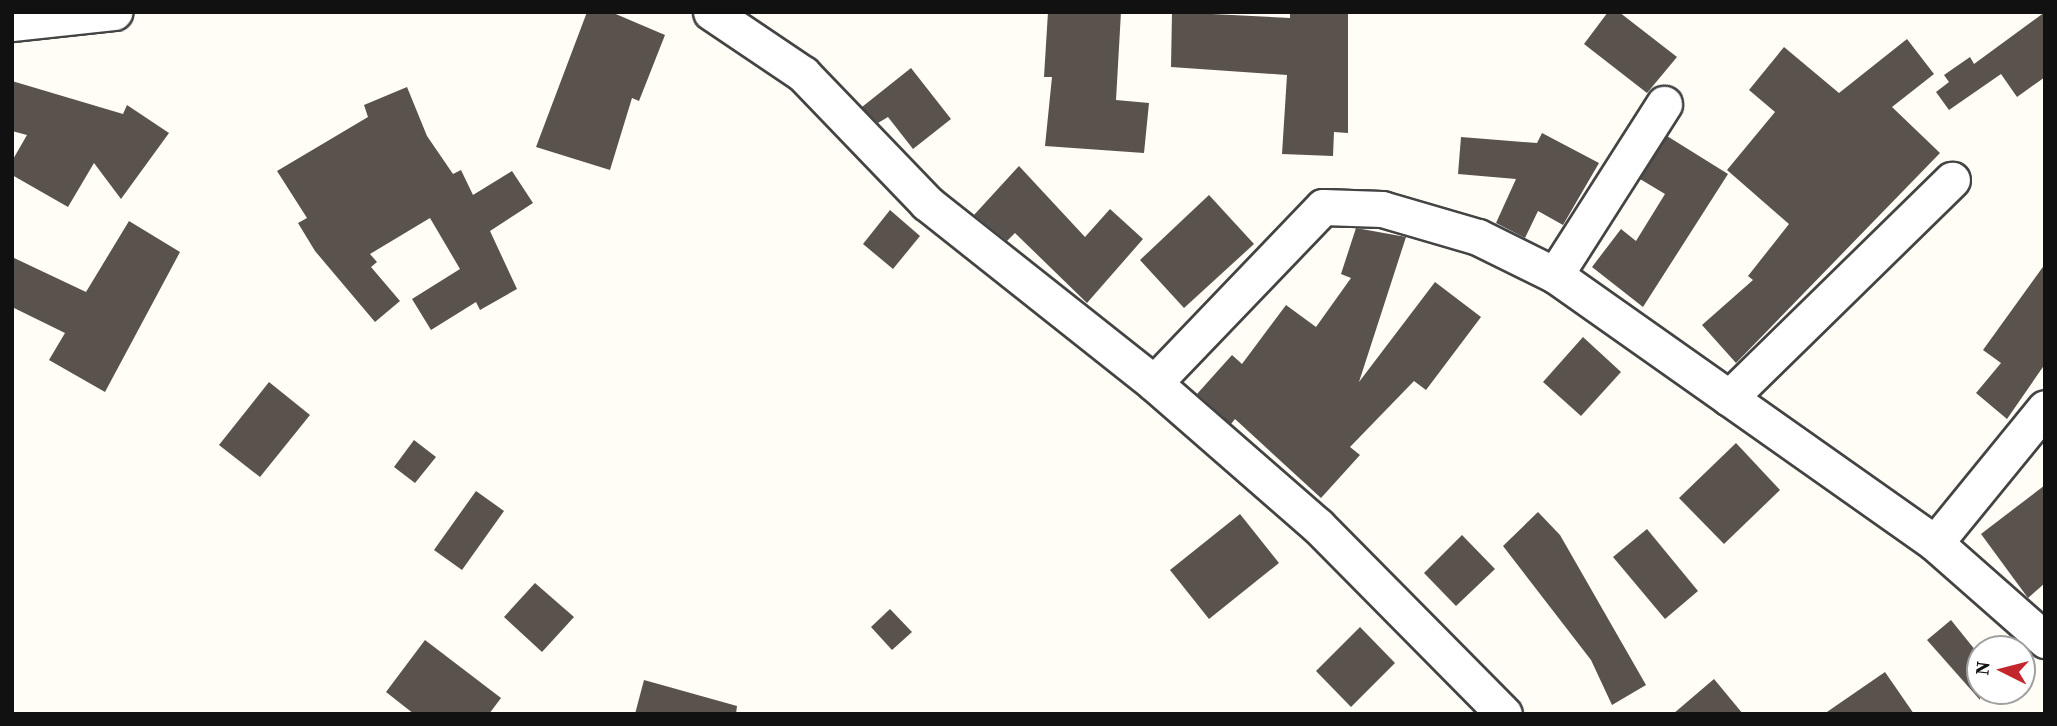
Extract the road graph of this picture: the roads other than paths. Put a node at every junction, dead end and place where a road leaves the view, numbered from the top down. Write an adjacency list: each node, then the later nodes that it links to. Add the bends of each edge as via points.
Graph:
1 (114, 12): 3 (street)
2 (711, 12): 7 (street, via 803,74 927,204)
3 (12, 23)
4 (1664, 104): 6 (street)
5 (1952, 180): 8 (street)
6 (1555, 275): 7 (street, via 1478,237 1382,209 1323,208); 8 (street)
7 (1154, 383): 12 (street, via 1318,526)
8 (1729, 398): 10 (street)
9 (2045, 408): 10 (street)
10 (1935, 543): 11 (street)
11 (2045, 640)
12 (1504, 714)

